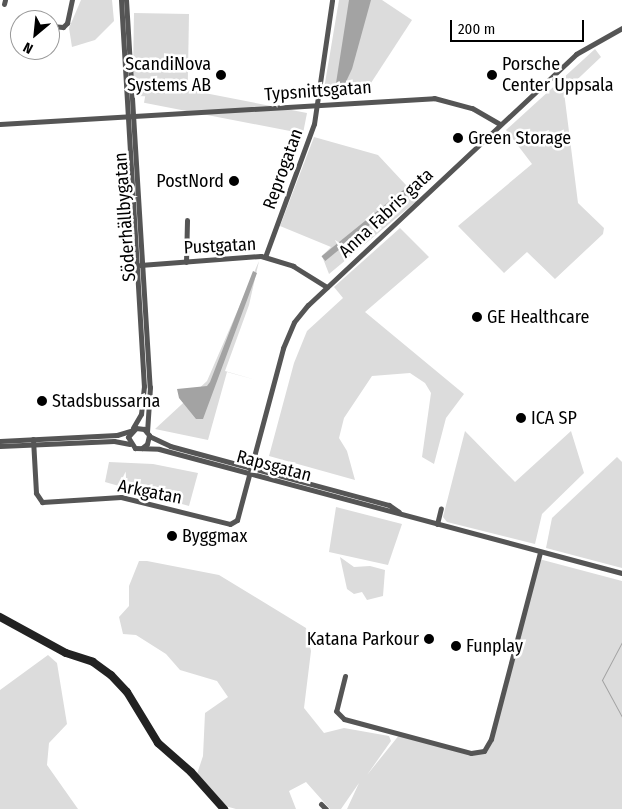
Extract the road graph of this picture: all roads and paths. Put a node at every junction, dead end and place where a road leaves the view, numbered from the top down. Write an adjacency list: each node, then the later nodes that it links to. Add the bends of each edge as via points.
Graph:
1 (72, 0): 5 (street, via 67,24)
2 (121, 0): 8 (street, Söderhällbygatan)
3 (126, 0): 8 (street, Söderhällbygatan)
4 (332, 0): 7 (street, Reprogatan)
5 (60, 27)
6 (622, 28): 10 (street, Anna Fabris gata, via 576,54)
7 (318, 104): 8 (street, Typsnittsgatan); 10 (street, Typsnittsgatan, via 434,98 472,108); 12 (street, Reprogatan, via 310,141)
8 (129, 117): 9 (street, Typsnittsgatan); 14 (street, Söderhällbygatan)
9 (0, 124)
10 (500, 124): 15 (street, Anna Fabris gata)
11 (187, 220): 13 (street)
12 (265, 257): 13 (street, Pustgatan); 15 (street, Pustgatan, via 313,276)
13 (186, 262): 14 (street, Pustgatan)
14 (139, 265): 16 (street, Söderhällbygatan, via 144,396 141,414); 17 (street, Söderhällbygatan, via 150,387)
15 (327, 287): 23 (street, Anna Fabris gata, via 294,322 285,343)
16 (132, 430): 17 (street, via 141,428); 19 (street, via 117,435); 20 (street)
17 (148, 434): 22 (street, via 147,444); 23 (street, Rapsgatan, via 161,443)
18 (0, 441): 19 (street)
19 (33, 442): 20 (street, via 114,441); 21 (street); 23 (street, Arkgatan, via 36,493 38,499 47,504 122,497 230,524 240,513)
20 (130, 444): 22 (street)
21 (0, 446)
22 (142, 448): 23 (street, Rapsgatan, via 159,449)
23 (251, 471): 25 (street, Rapsgatan)
24 (441, 508): 25 (street)
25 (437, 524): 26 (street, Rapsgatan)
26 (540, 552): 27 (street, Rapsgatan); 29 (street, via 491,739 484,751 471,753 344,719 336,711)
27 (622, 573)
28 (0, 617): 31 (street, via 66,653 93,662 111,675 127,692 158,744 191,772)
29 (345, 676)
30 (321, 804): 32 (street)
31 (221, 809)
32 (326, 809)

